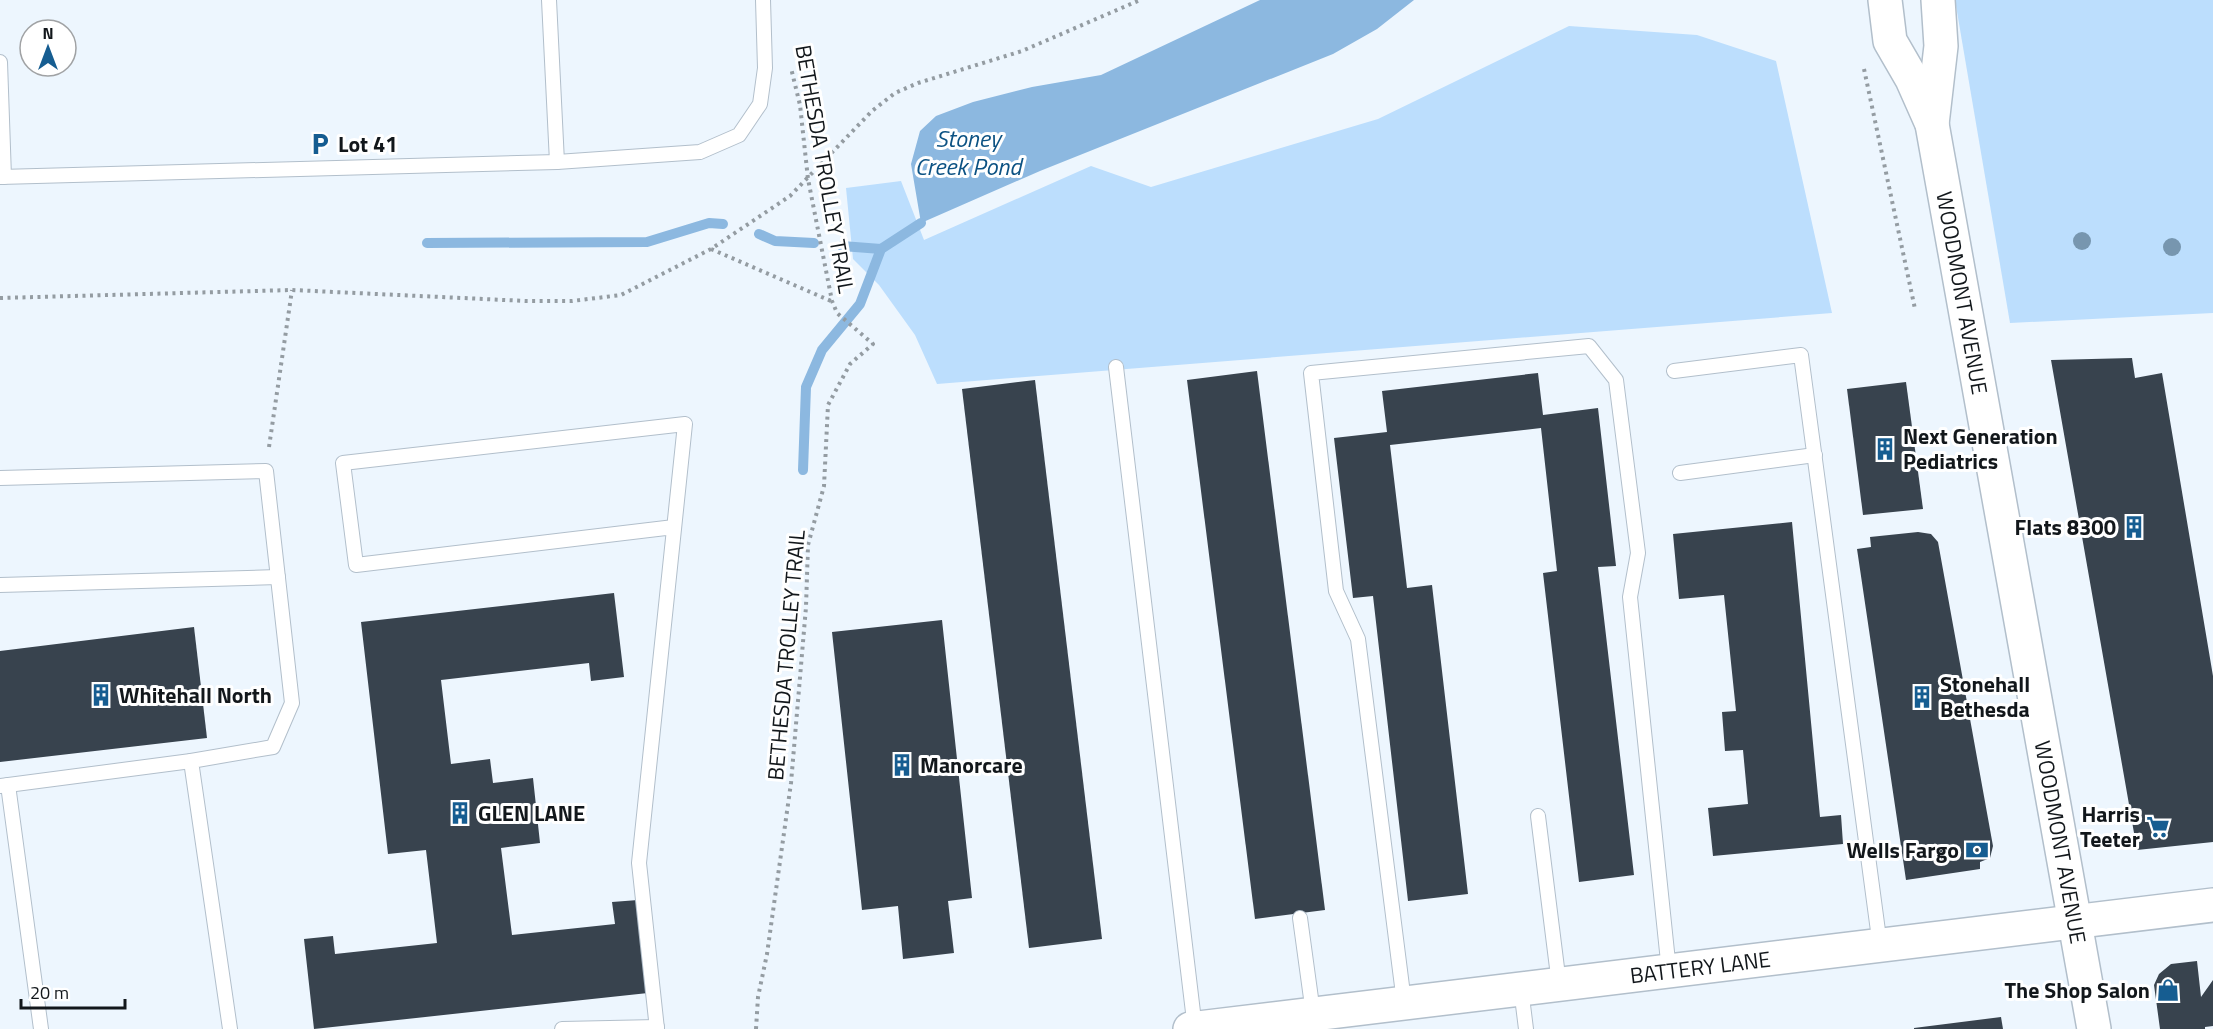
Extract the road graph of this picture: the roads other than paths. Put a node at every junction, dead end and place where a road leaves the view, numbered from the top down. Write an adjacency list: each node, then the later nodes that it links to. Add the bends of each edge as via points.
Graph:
1 (549, 0): 7 (lane)
2 (763, 0): 7 (lane, via 765,68 760,104 739,135 700,152)
3 (1885, 0): 6 (street, WOODMONT AVENUE, via 1890,41)
4 (1938, 0): 6 (street, WOODMONT AVENUE, via 1941,46)
5 (0, 62): 8 (lane)
6 (1932, 124): 22 (street, WOODMONT AVENUE)
7 (557, 162): 8 (lane)
8 (2, 177)
9 (1116, 367): 34 (lane)
10 (1674, 371): 11 (lane, via 1801,356)
11 (1815, 455): 12 (lane); 23 (lane)
12 (1680, 473)
13 (0, 478): 15 (lane, via 266,471)
14 (674, 527): 14 (lane, via 685,424 343,463 356,565); 29 (lane, via 639,863)
15 (278, 577): 16 (lane); 17 (lane, via 292,702 273,747)
16 (0, 585)
17 (191, 760): 18 (lane); 31 (lane)
18 (4, 786): 30 (lane)
19 (1538, 816): 25 (lane)
20 (2213, 905): 22 (street, BATTERY LANE)
21 (1300, 918): 28 (lane)
22 (2075, 922): 23 (street, BATTERY LANE); 36 (street, WOODMONT AVENUE)
23 (1880, 946): 24 (street, BATTERY LANE)
24 (1669, 971): 25 (street, BATTERY LANE); 27 (lane, via 1630,597 1638,553 1616,380 1589,346 1311,373 1336,591 1358,639)
25 (1559, 984): 26 (street, BATTERY LANE)
26 (1521, 989): 27 (street, BATTERY LANE); 35 (lane)
27 (1404, 1002): 28 (street, BATTERY LANE)
28 (1313, 1013): 34 (street, BATTERY LANE)
29 (657, 1028): 32 (lane)
30 (41, 1029)
31 (230, 1029)
32 (562, 1029)
33 (1190, 1029): 34 (street, BATTERY LANE)
34 (1195, 1029)
35 (1526, 1029)
36 (2094, 1029)

